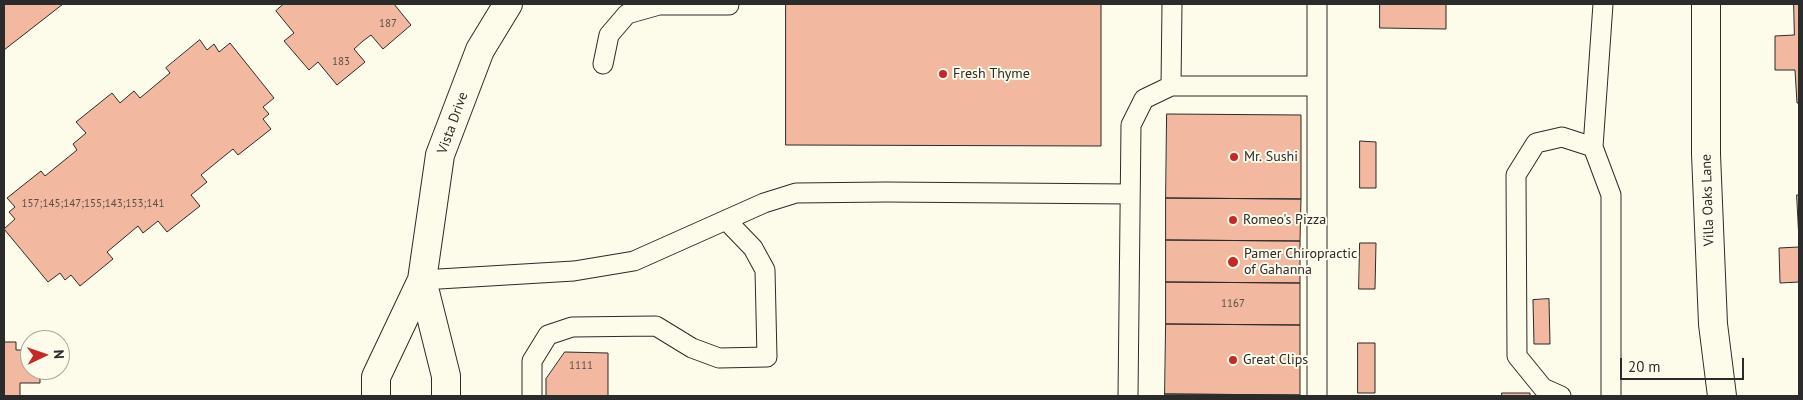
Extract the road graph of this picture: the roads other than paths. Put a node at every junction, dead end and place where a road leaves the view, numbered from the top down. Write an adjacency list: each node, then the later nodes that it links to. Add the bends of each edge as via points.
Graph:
1 (508, 4): 13 (street, Vista Drive, via 480,50 440,155)
2 (1172, 4): 8 (lane)
3 (1317, 4): 9 (lane)
4 (1603, 4): 10 (lane)
5 (1706, 4): 21 (street, Villa Oaks Lane, via 1707,172 1714,324)
6 (729, 5): 7 (lane, via 659,5 627,14 609,35)
7 (603, 64)
8 (1171, 86): 9 (lane); 11 (lane, via 1144,99 1131,125)
9 (1317, 86): 18 (lane)
10 (1593, 147): 19 (lane, via 1562,137 1536,143 1516,175 1517,356 1543,388); 20 (lane, via 1611,195)
11 (1130, 194): 12 (lane, via 796,193); 17 (lane)
12 (727, 221): 13 (lane, via 634,261 574,271); 16 (lane, via 753,248 765,270 767,357 719,358 692,348 656,326 572,327 548,335 532,360)
13 (422, 280): 14 (street, Vista Drive, via 376,377); 15 (street, Vista Drive, via 446,376)
14 (376, 396)
15 (446, 396)
16 (532, 396)
17 (1128, 396)
18 (1317, 396)
19 (1561, 396)
20 (1611, 396)
21 (1722, 396)

